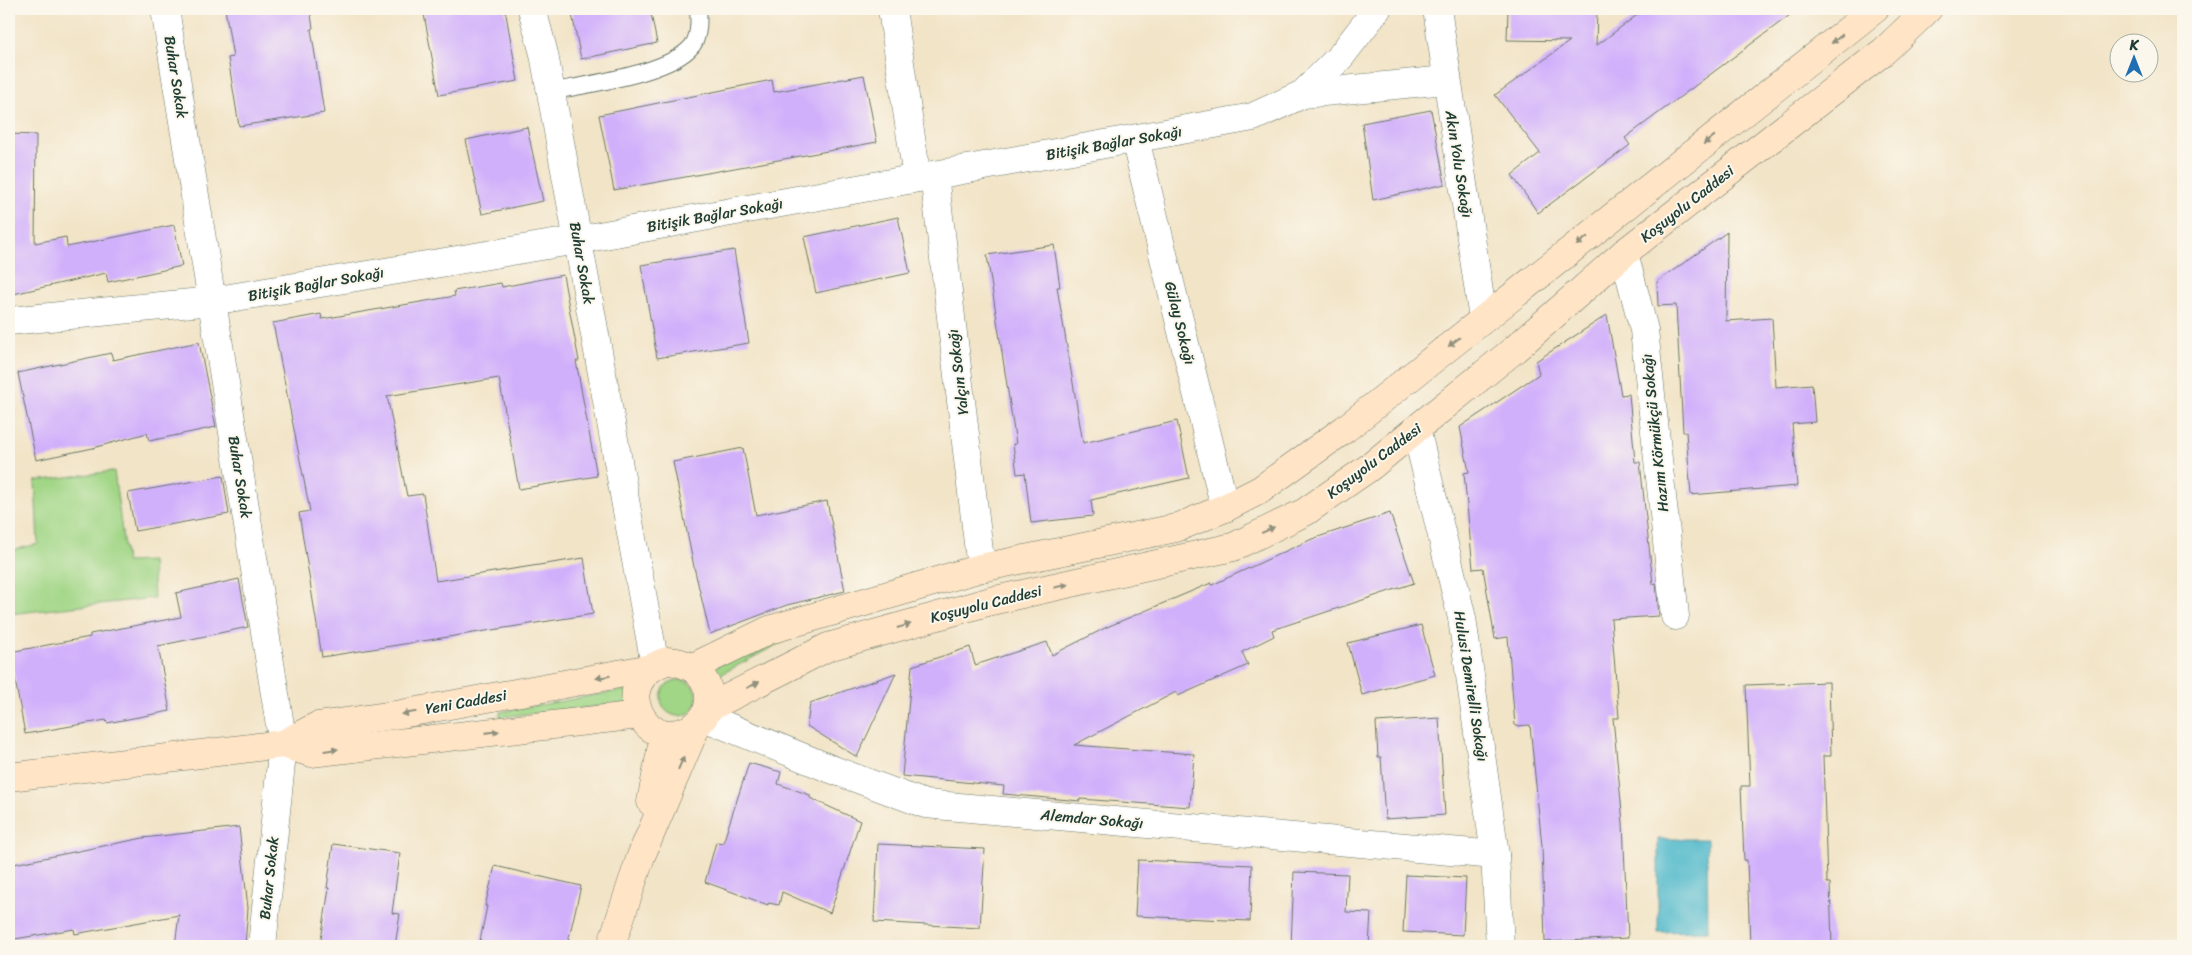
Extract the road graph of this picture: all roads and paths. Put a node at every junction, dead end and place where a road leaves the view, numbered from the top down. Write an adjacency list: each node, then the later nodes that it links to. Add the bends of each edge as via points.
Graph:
1 (165, 9): 16 (street, Buhar Sokak)
2 (532, 9): 10 (street, Buhar Sokak)
3 (698, 9): 10 (lane, via 693,45 677,58 642,72)
4 (892, 9): 13 (street, Yalçın Sokağı)
5 (1378, 9): 11 (street, Bitişik Bağlar Sokağı, via 1342,56)
6 (1437, 9): 9 (street, Akın Yolu Sokağı)
7 (1875, 9): 17 (street, one-way to 17)
8 (1928, 9): 15 (street, Koşuyolu Caddesi, via 1884,51)
9 (1446, 80): 11 (street); 17 (street, Akın Yolu Sokağı)
10 (550, 92): 14 (street, Buhar Sokak)
11 (1303, 94): 12 (street, Bitişik Bağlar Sokağı, via 1253,117)
12 (1135, 139): 13 (street, Bitişik Bağlar Sokağı); 21 (street, Gülay Sokağı)
13 (926, 177): 14 (street, Bitişik Bağlar Sokağı); 23 (street, Yalçın Sokağı)
14 (577, 240): 16 (street, Bitişik Bağlar Sokağı); 26 (street, Buhar Sokak)
15 (1624, 253): 19 (street, Koşuyolu Caddesi); 25 (street, Hazım Körmükçü Sokağı, via 1644,330)
16 (212, 301): 18 (street, Bitişik Bağlar Sokağı); 31 (street, Buhar Sokak)
17 (1483, 319): 19 (street); 21 (street, one-way to 21, via 1345,428 1260,490)
18 (9, 321)
19 (1515, 349): 20 (street, Koşuyolu Caddesi)
20 (1416, 430): 22 (street, Koşuyolu Caddesi, one-way to 20, via 1305,512); 34 (street, Hulusi Demirelli Sokağı, via 1462,618)
21 (1225, 508): 22 (street); 23 (street, via 1176,528)
22 (1233, 547): 24 (street, Koşuyolu Caddesi, one-way to 22)
23 (981, 568): 24 (street); 27 (street, via 769,630)
24 (991, 602): 29 (street, Koşuyolu Caddesi, one-way to 24, via 828,647)
25 (1675, 616)
26 (653, 666): 27 (street, via 680,661); 28 (street, via 637,684 635,697); 31 (street, Yeni Caddesi, one-way to 31, via 400,714 317,726)
27 (693, 667): 29 (street, via 708,687)
28 (639, 715): 30 (street, via 647,725); 31 (street, Yeni Caddesi, one-way to 28, via 310,753)
29 (703, 717): 30 (street, via 684,733); 33 (street, one-way to 29); 34 (street, Alemdar Sokağı, via 925,804)
30 (664, 735): 33 (street)
31 (283, 744): 32 (street, Yeni Caddesi); 35 (street, Buhar Sokak)
32 (9, 777)
33 (641, 856): 36 (street)
34 (1495, 856): 37 (street, Hulusi Demirelli Sokağı)
35 (262, 946)
36 (611, 946)
37 (1500, 946)

